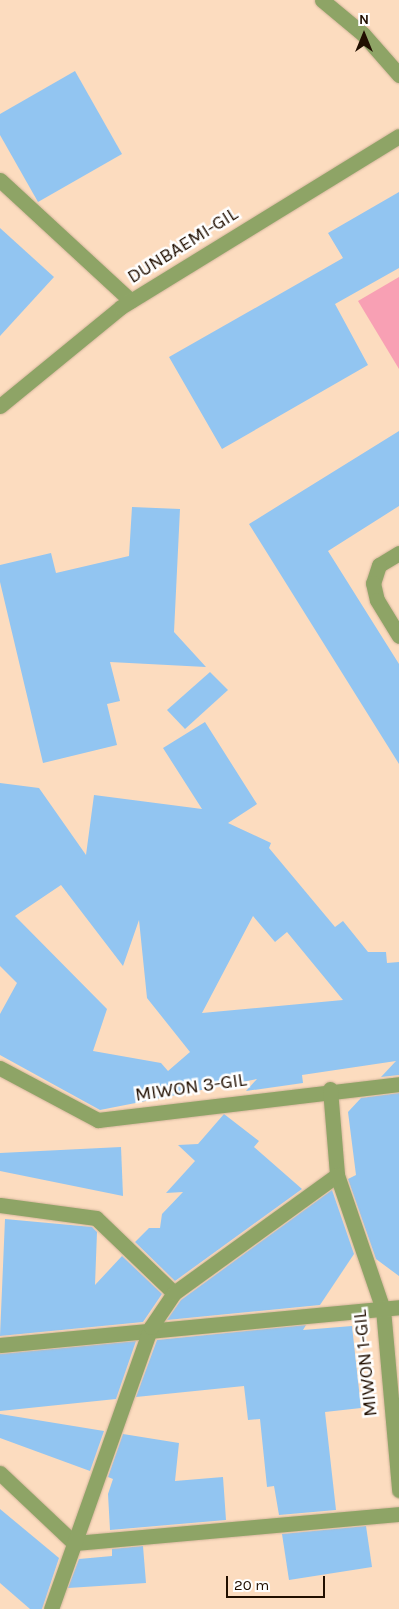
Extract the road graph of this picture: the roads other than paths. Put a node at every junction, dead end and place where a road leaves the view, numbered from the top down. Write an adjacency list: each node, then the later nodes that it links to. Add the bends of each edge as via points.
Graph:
1 (322, 0): 2 (lane, via 363,34)
2 (399, 75)
3 (399, 136): 5 (lane, DUNBAEMI-GIL)
4 (0, 180): 5 (lane)
5 (131, 301): 6 (lane, DUNBAEMI-GIL)
6 (0, 406)
7 (399, 553): 8 (lane, via 379,565 373,583 377,600)
8 (399, 636)
9 (0, 1068): 11 (lane, MIWON 3-GIL, via 98,1120)
10 (399, 1084): 11 (lane, MIWON 3-GIL)
11 (330, 1089): 12 (lane, MIWON 1-GIL)
12 (337, 1175): 14 (lane); 16 (lane, MIWON 1-GIL)
13 (0, 1205): 14 (lane, via 96,1218)
14 (174, 1293): 17 (lane)
15 (399, 1307): 16 (lane)
16 (383, 1309): 17 (lane); 20 (lane, MIWON 1-GIL)
17 (151, 1327): 18 (lane); 22 (lane)
18 (0, 1345)
19 (0, 1473): 22 (lane)
20 (399, 1490)
21 (399, 1514): 22 (lane)
22 (74, 1542): 23 (lane)
23 (51, 1609)

